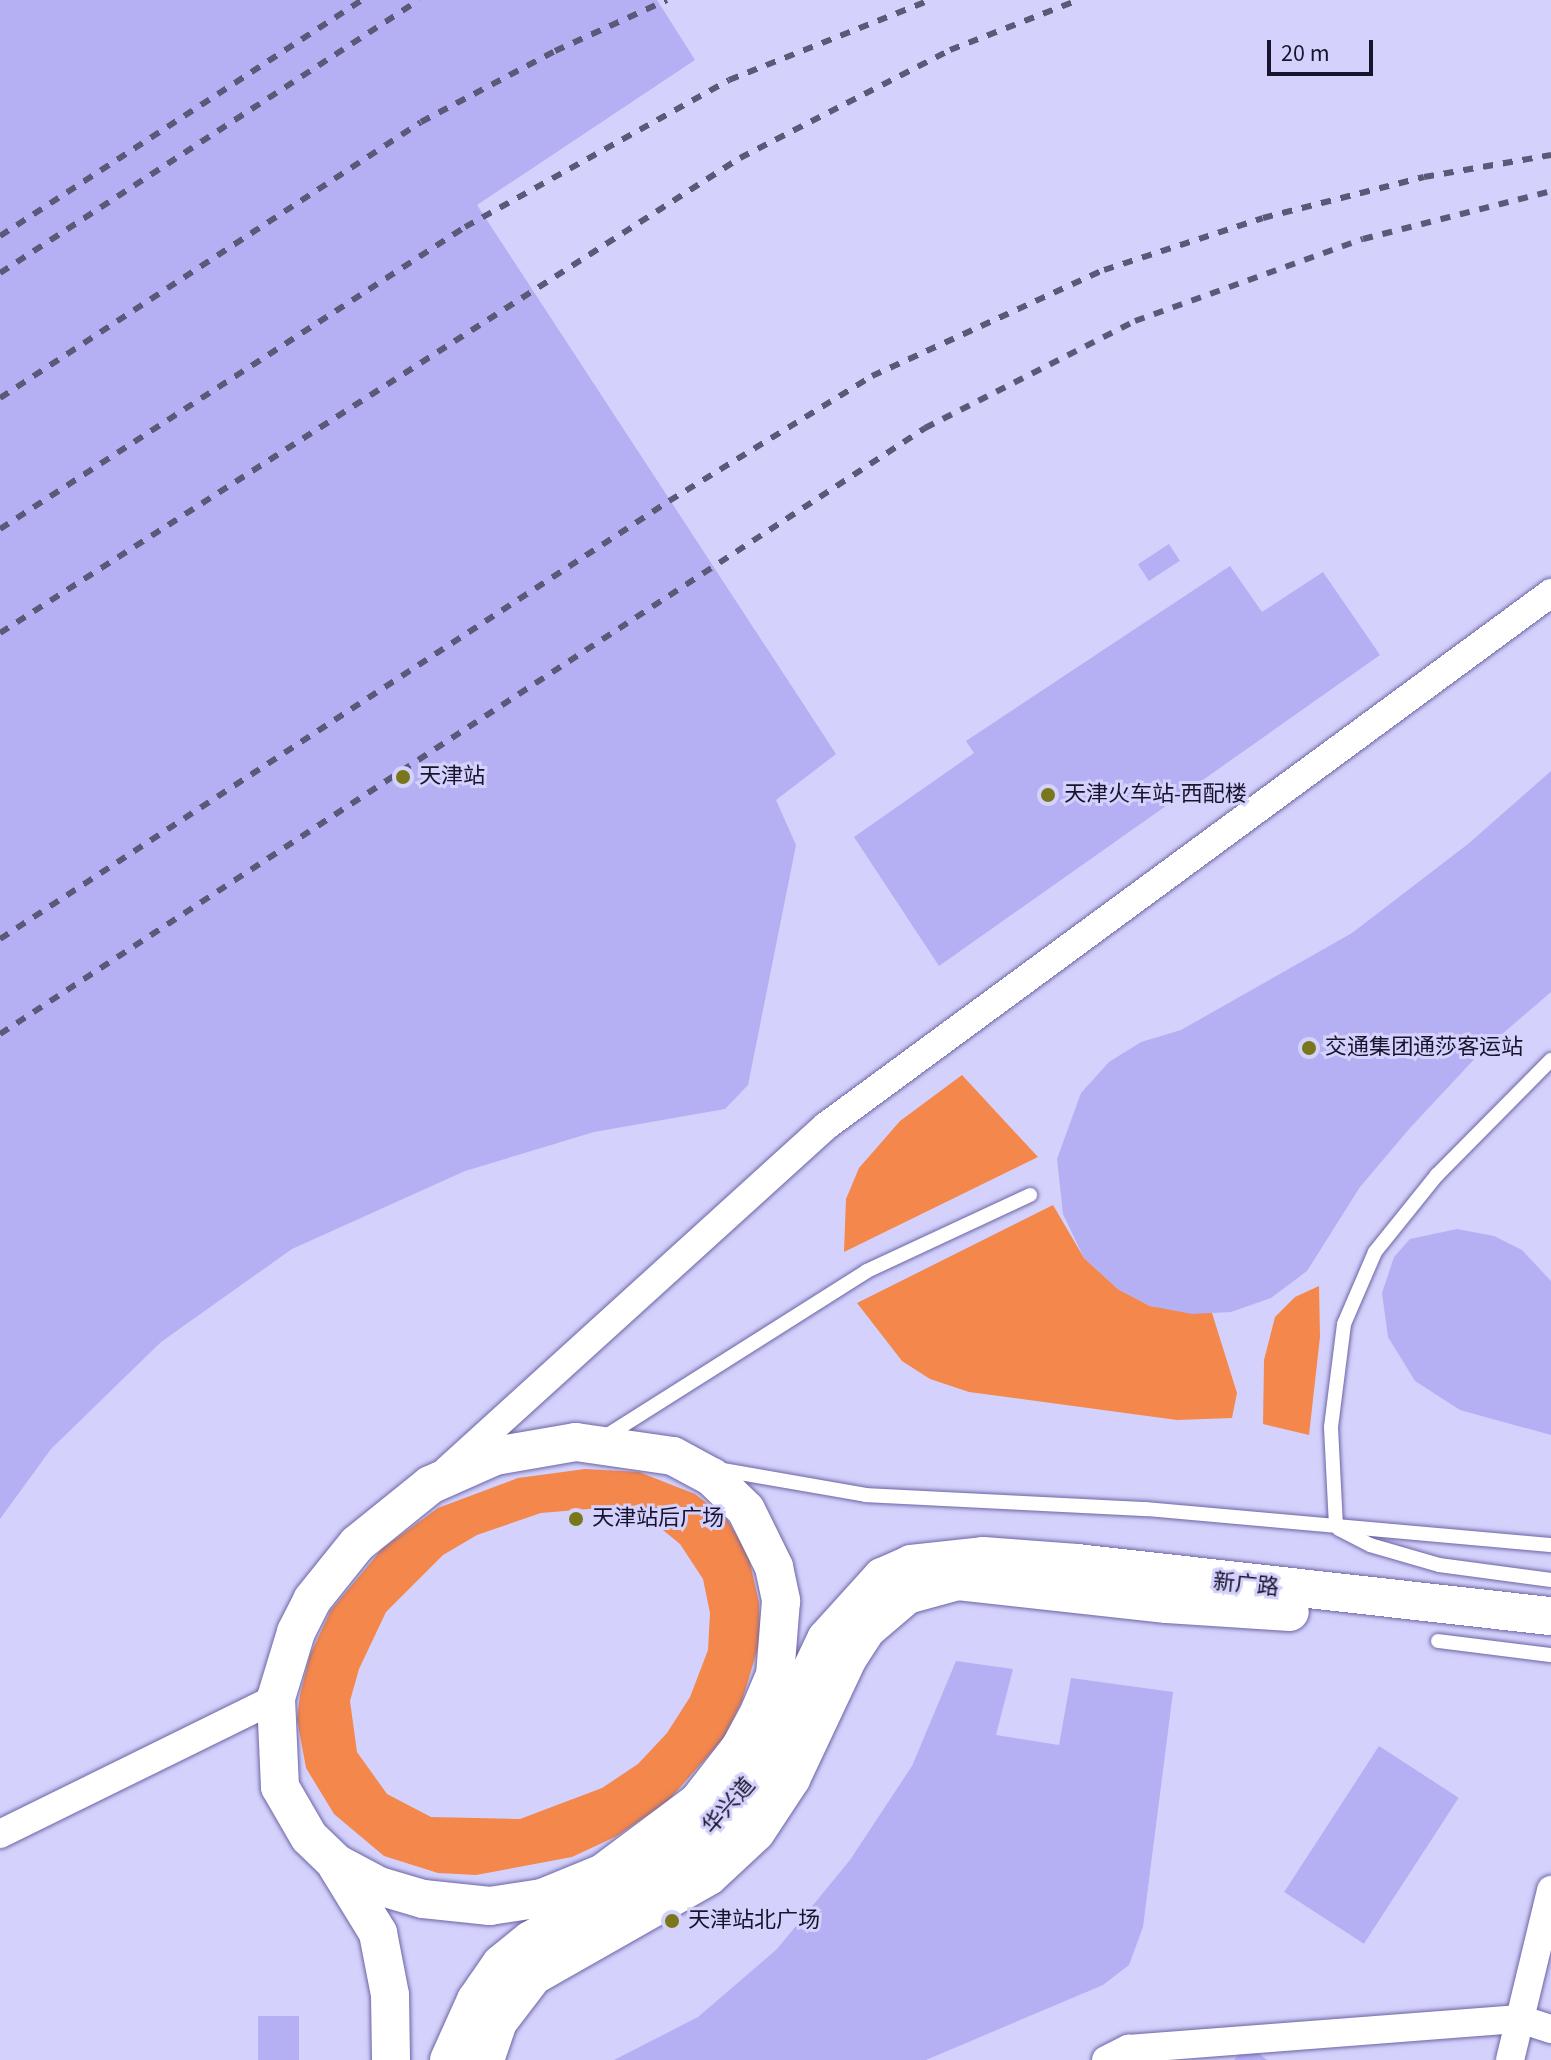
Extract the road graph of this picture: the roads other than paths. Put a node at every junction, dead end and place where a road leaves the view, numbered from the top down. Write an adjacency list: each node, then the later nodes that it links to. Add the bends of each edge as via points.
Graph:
1 (1551, 593): 6 (street, via 826,1126)
2 (1551, 1060): 7 (lane, via 1437,1175 1375,1252 1344,1324 1331,1427)
3 (1030, 1195): 4 (lane, via 867,1271)
4 (596, 1443): 5 (main road, via 658,1451); 6 (main road, via 532,1446)
5 (693, 1465): 7 (lane, via 866,1495 1131,1508); 17 (main road, via 746,1510 774,1567 781,1601 775,1675 740,1748 698,1802 603,1873 514,1904 462,1906 423,1899 379,1886)
6 (430, 1485): 15 (main road, via 357,1544 312,1600 284,1663)
7 (1336, 1526): 8 (lane); 10 (lane, via 1370,1545 1439,1565)
8 (1551, 1545)
9 (942, 1558): 11 (main road, 新广路, via 1077,1563); 22 (main road, 华兴道, via 882,1577 853,1606 826,1639 775,1746 722,1820 665,1864 531,1940 501,1964 476,2000)
10 (1551, 1580)
11 (1392, 1601): 12 (main road, 新广路); 23 (main road, via 1313,1612 1232,1610 958,1581 907,1595 867,1629 854,1648 791,1779 756,1832 709,1876 533,1976 498,2022)
12 (1551, 1616)
13 (1438, 1641): 14 (lane)
14 (1551, 1655)
15 (276, 1698): 16 (street); 17 (main road, via 280,1787 293,1815)
16 (0, 1834)
17 (336, 1863): 21 (main road, via 378,1933 390,1995)
18 (1551, 1890): 19 (street)
19 (1520, 2019): 20 (street); 24 (street, via 1128,2049); 25 (street)
20 (1551, 2029)
21 (391, 2060)
22 (449, 2060)
23 (485, 2060)
24 (1106, 2060)
25 (1510, 2060)

